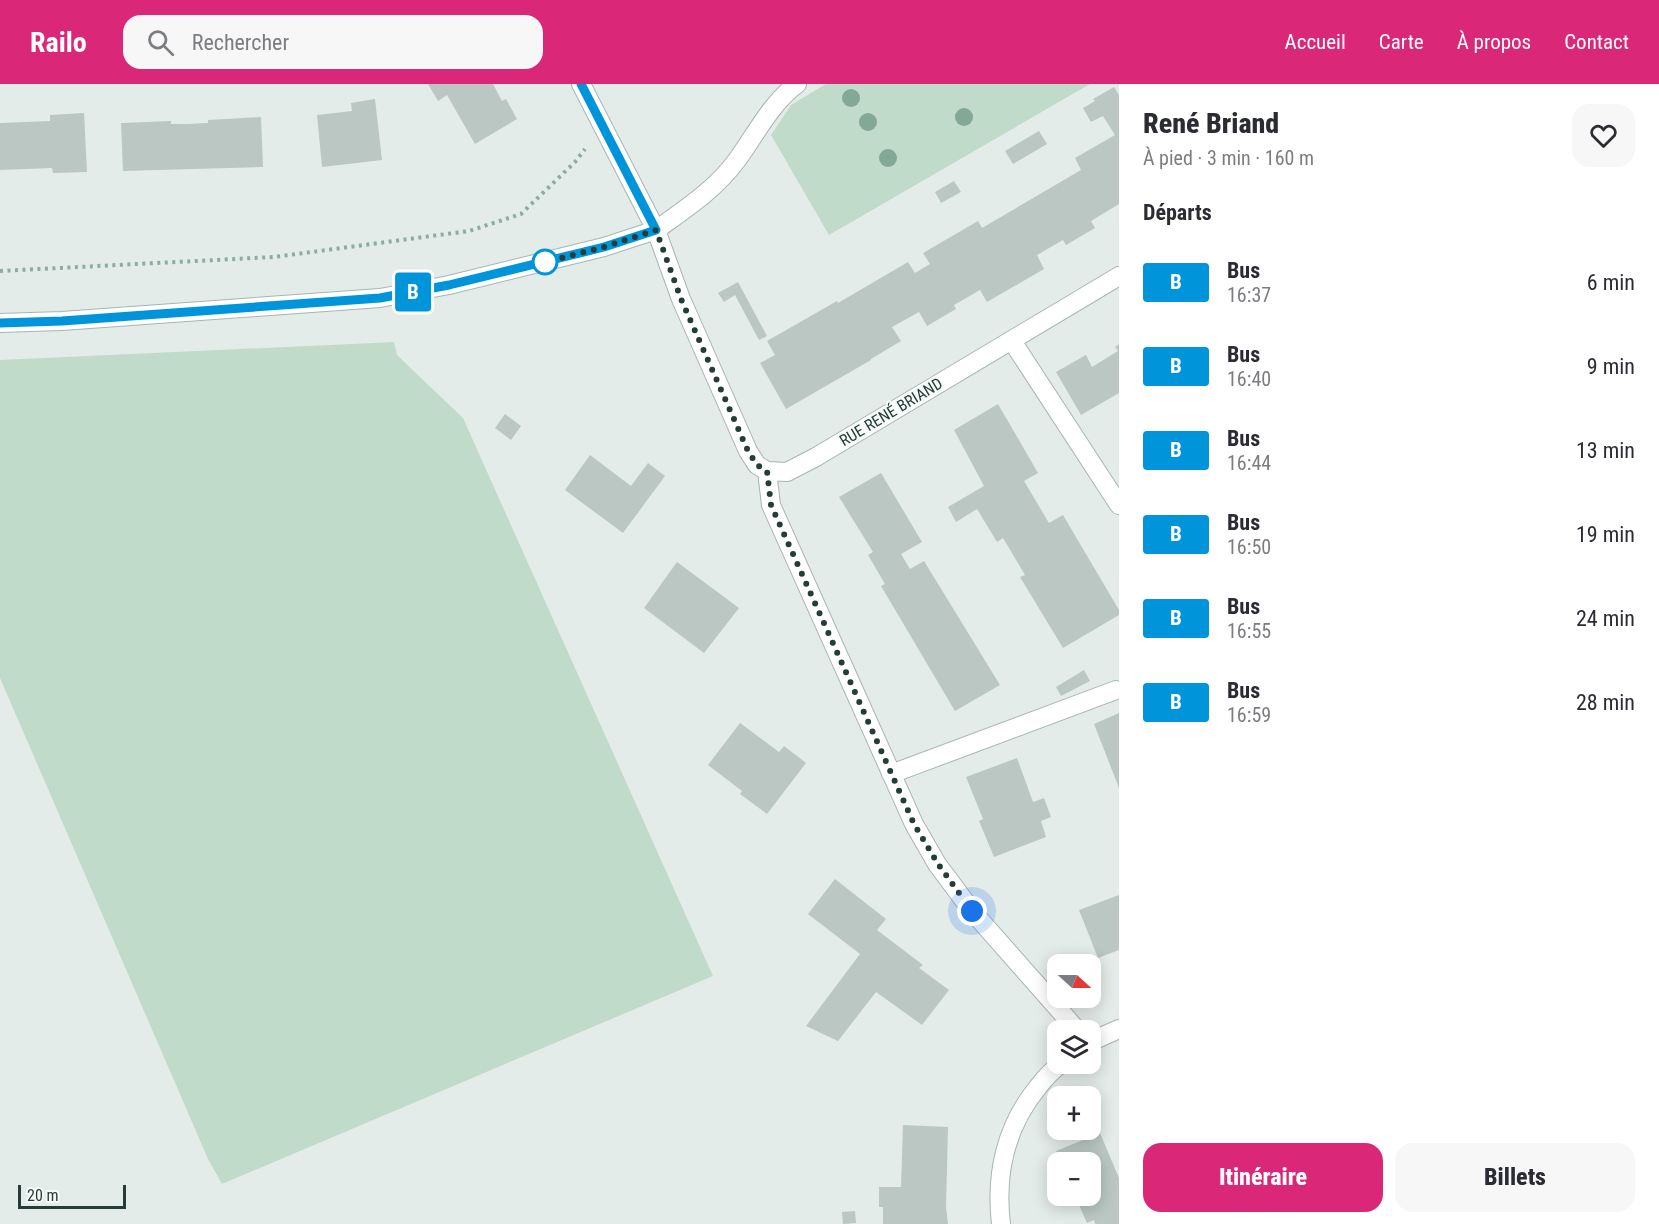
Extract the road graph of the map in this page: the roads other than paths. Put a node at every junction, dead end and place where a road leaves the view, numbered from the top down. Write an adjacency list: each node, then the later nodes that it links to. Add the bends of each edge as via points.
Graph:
1 (581, 84): 3 (street)
2 (797, 84): 3 (street, via 780,99 736,162 714,186)
3 (656, 230): 5 (street, via 604,247 380,298); 7 (street, via 681,299 748,451 757,465)
4 (1119, 276): 6 (street, RUE RENÉ BRIAND)
5 (0, 323)
6 (1011, 341): 7 (street, RUE RENÉ BRIAND, via 806,462 787,472); 8 (street)
7 (767, 471): 10 (street, via 771,505)
8 (1119, 505)
9 (1116, 690): 10 (street)
10 (891, 774): 11 (street, via 914,824 965,902)
11 (1068, 1020)
12 (1119, 1029): 13 (street)
13 (1101, 1037)
14 (1049, 1074): 15 (street, via 1025,1103 1009,1135 1000,1174)
15 (1000, 1224)

